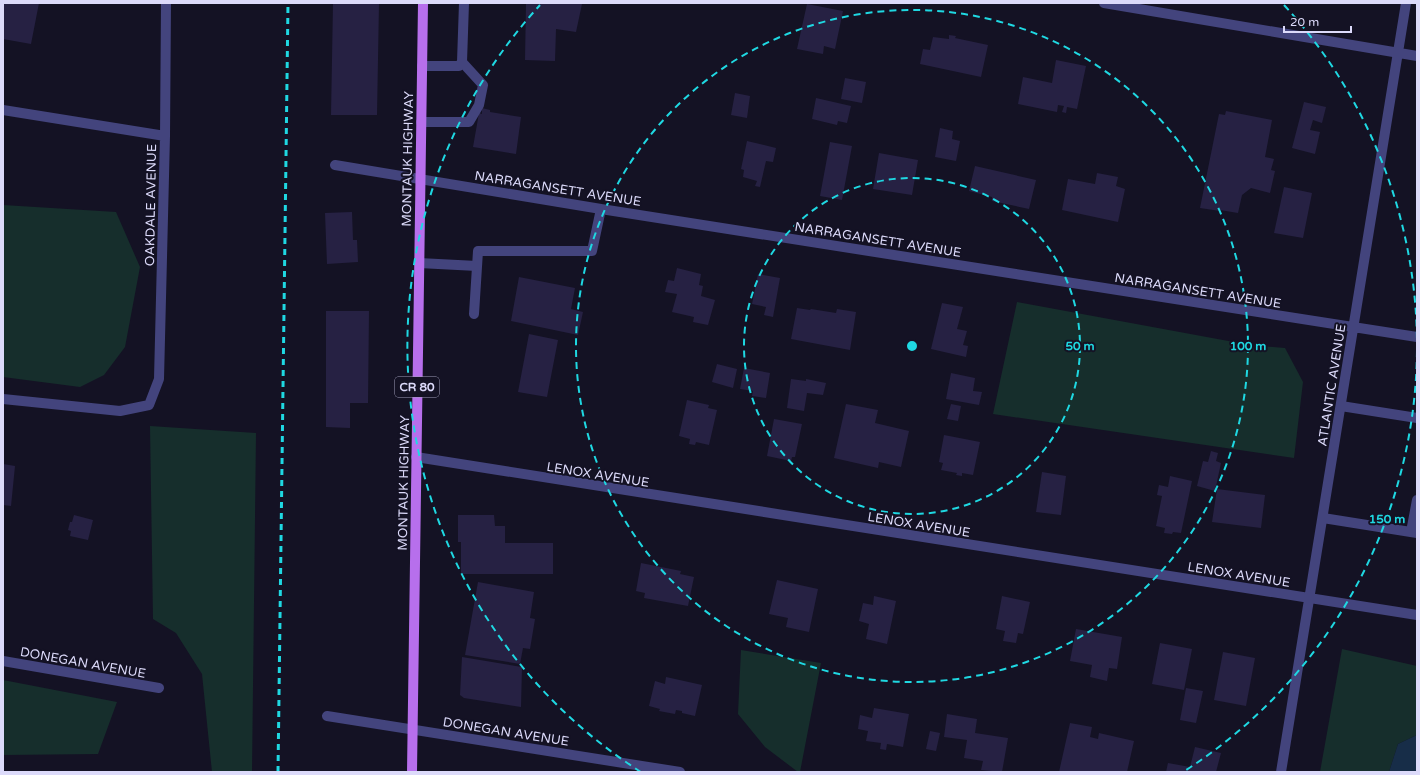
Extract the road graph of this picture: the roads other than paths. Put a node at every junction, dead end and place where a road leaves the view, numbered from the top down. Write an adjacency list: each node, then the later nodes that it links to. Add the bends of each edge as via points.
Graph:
1 (166, 3): 12 (street, OAKDALE AVENUE)
2 (423, 3): 9 (main road, MONTAUK HIGHWAY / CR 80)
3 (464, 3): 8 (street)
4 (1104, 3): 6 (street)
5 (1406, 3): 6 (street, ATLANTIC AVENUE)
6 (1398, 53): 7 (street); 19 (street, ATLANTIC AVENUE)
7 (1417, 56)
8 (462, 62): 9 (street, via 459,66); 11 (street, via 483,85 479,105 469,122)
9 (422, 66): 11 (main road, MONTAUK HIGHWAY / CR 80)
10 (3, 110): 12 (street)
11 (421, 122): 14 (main road, MONTAUK HIGHWAY / CR 80)
12 (165, 136): 21 (street, OAKDALE AVENUE, via 159,379 149,405 120,411)
13 (335, 165): 14 (street, NARRAGANSETT AVENUE)
14 (420, 179): 15 (street, NARRAGANSETT AVENUE); 16 (main road, MONTAUK HIGHWAY / CR 80)
15 (601, 209): 17 (street, via 592,251 478,251); 19 (street, NARRAGANSETT AVENUE)
16 (419, 263): 17 (street); 24 (main road, MONTAUK HIGHWAY / CR 80)
17 (478, 266): 18 (street)
18 (474, 314)
19 (1354, 327): 20 (street, NARRAGANSETT AVENUE); 22 (street, ATLANTIC AVENUE)
20 (1417, 337)
21 (3, 399)
22 (1341, 406): 23 (street); 26 (street, ATLANTIC AVENUE)
23 (1417, 418)
24 (416, 458): 28 (street, LENOX AVENUE); 33 (main road, MONTAUK HIGHWAY / CR 80)
25 (1417, 500): 27 (street)
26 (1323, 518): 27 (street); 28 (street, ATLANTIC AVENUE)
27 (1414, 532)
28 (1310, 598): 29 (street, LENOX AVENUE); 36 (street, ATLANTIC AVENUE)
29 (1417, 615)
30 (3, 661): 31 (street, DONEGAN AVENUE)
31 (159, 688)
32 (327, 716): 33 (street, DONEGAN AVENUE)
33 (413, 729): 34 (main road, MONTAUK HIGHWAY / CR 80); 35 (street, DONEGAN AVENUE)
34 (412, 772)
35 (680, 772)
36 (1281, 772)

